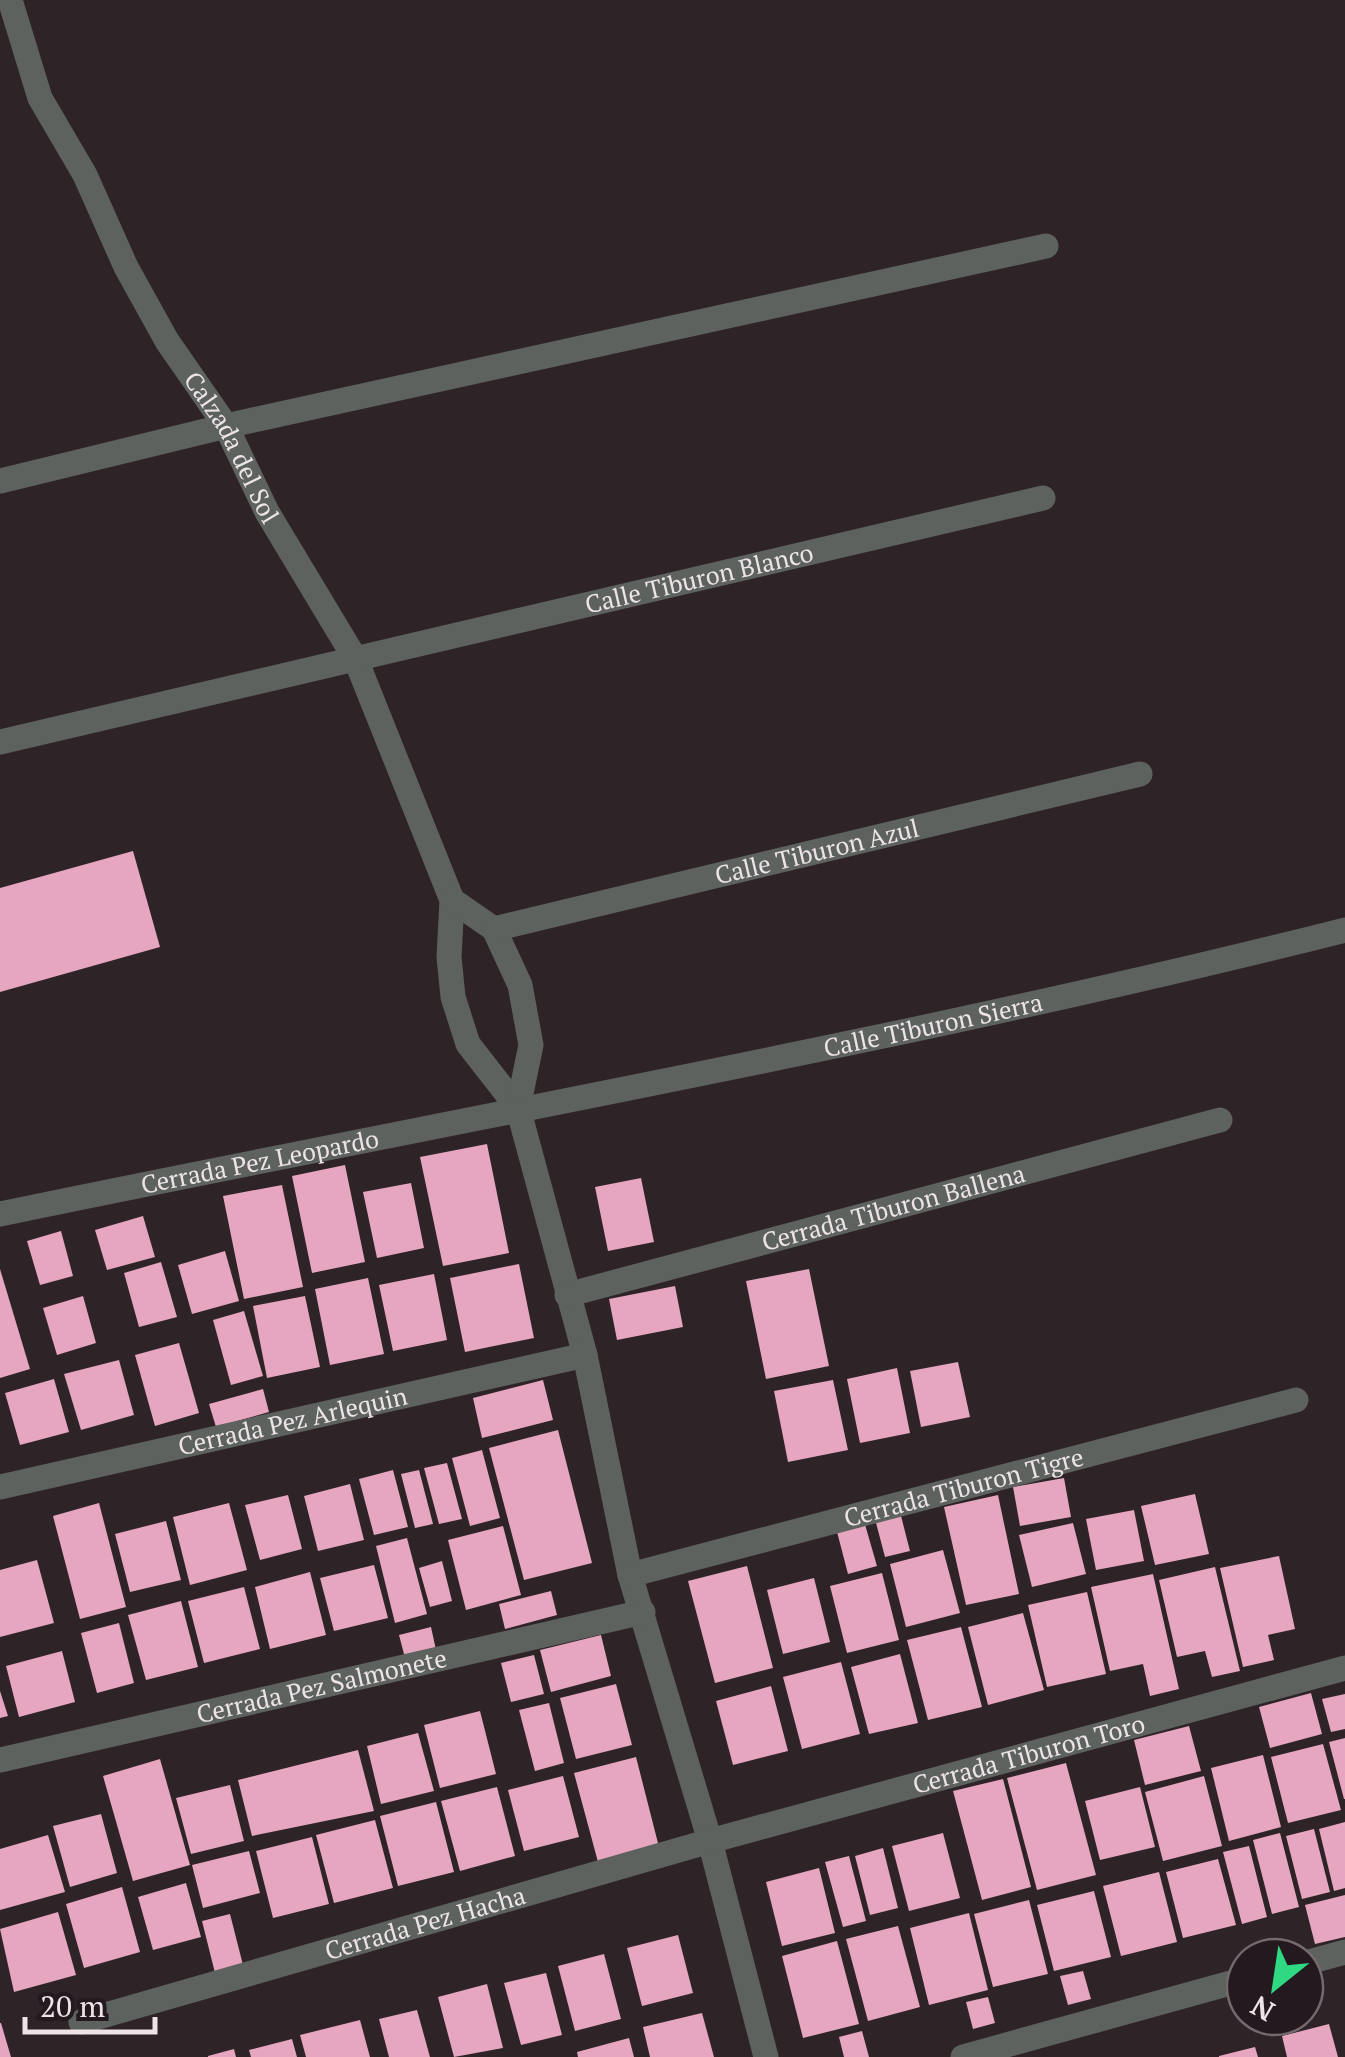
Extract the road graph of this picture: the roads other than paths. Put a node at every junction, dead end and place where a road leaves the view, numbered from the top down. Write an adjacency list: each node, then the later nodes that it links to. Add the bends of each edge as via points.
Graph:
1 (10, 0): 3 (street, Calzada del Sol, via 40,98 168,342)
2 (1046, 246): 3 (street)
3 (226, 426): 4 (street); 6 (street, Calzada del Sol, via 267,512)
4 (0, 482)
5 (1043, 498): 6 (street, Calle Tiburon Blanco)
6 (356, 660): 7 (street, Calle Tiburon Blanco); 9 (street, Calzada del Sol)
7 (0, 742)
8 (1140, 774): 10 (street, Calle Tiburon Azul)
9 (452, 900): 10 (street); 12 (street, via 452,997 468,1044)
10 (494, 930): 12 (street, via 520,984 531,1045)
11 (1345, 930): 12 (street, Calle Tiburon Sierra, via 1182,971)
12 (518, 1108): 14 (street, Cerrada Pez Leopardo); 15 (street)
13 (1220, 1120): 15 (street, Cerrada Tiburon Ballena)
14 (0, 1214)
15 (567, 1295): 16 (street)
16 (585, 1356): 18 (street, Cerrada Pez Arlequin); 19 (street)
17 (1296, 1400): 19 (street, Cerrada Tiburon Tigre)
18 (0, 1487)
19 (630, 1575): 20 (street)
20 (643, 1612): 22 (street, Cerrada Pez Salmonete); 23 (street)
21 (1345, 1668): 23 (street, Cerrada Tiburon Toro)
22 (0, 1760)
23 (710, 1840): 25 (street, Cerrada Pez Hacha); 26 (street)
24 (1225, 1985): 27 (street)
25 (81, 2022)
26 (766, 2057)
27 (963, 2057)

